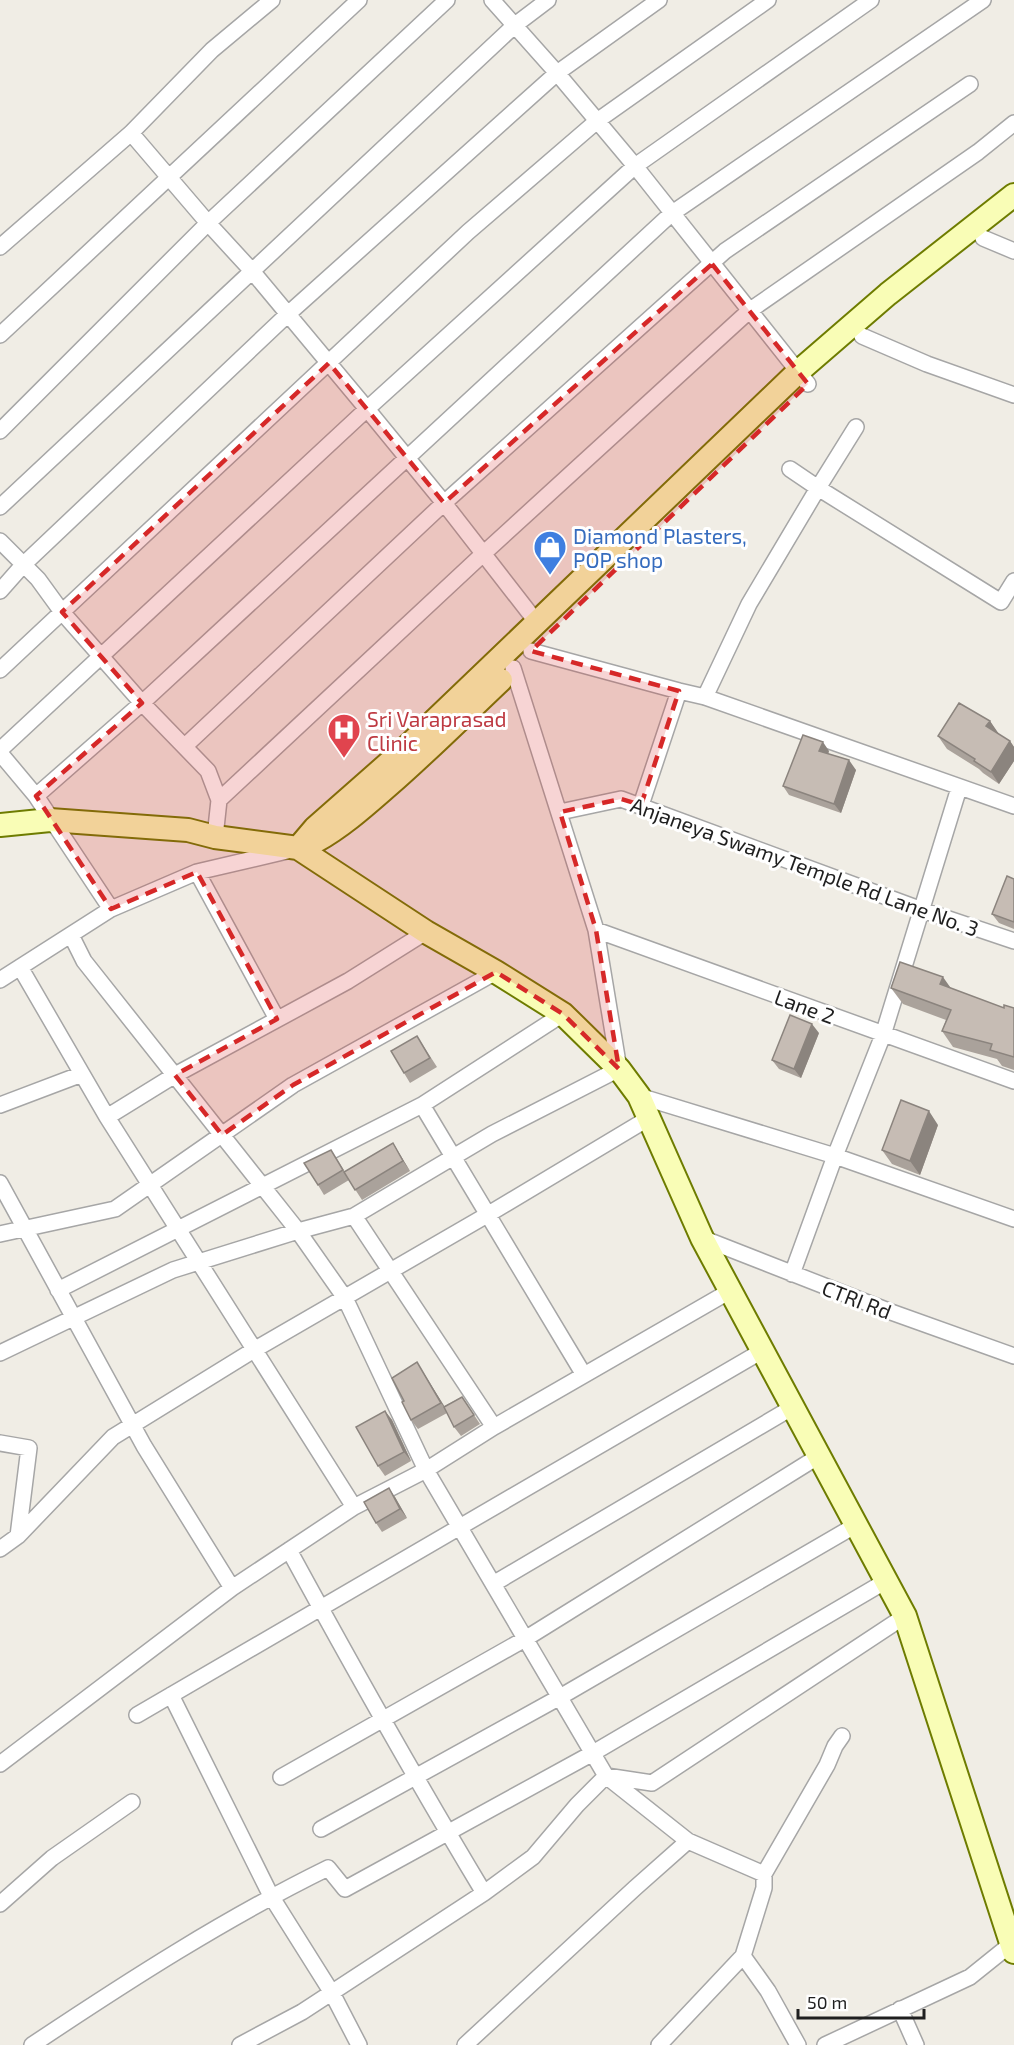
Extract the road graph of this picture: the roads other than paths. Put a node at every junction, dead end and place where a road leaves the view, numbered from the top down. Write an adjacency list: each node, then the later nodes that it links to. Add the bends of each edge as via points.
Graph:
1 (272, 0): 15 (street, via 212,50)
2 (359, 0): 17 (street)
3 (447, 0): 21 (street)
4 (492, 0): 10 (street)
5 (548, 0): 10 (street)
6 (659, 0): 11 (street)
7 (768, 0): 13 (street)
8 (871, 0): 16 (street)
9 (983, 0): 20 (street)
10 (515, 25): 11 (street); 26 (street)
11 (557, 73): 13 (street); 28 (street)
12 (970, 84): 25 (street, via 725,251)
13 (597, 121): 16 (street); 31 (street, via 468,232)
14 (1014, 123): 27 (street)
15 (131, 133): 17 (street); 23 (street)
16 (635, 166): 20 (street); 34 (street)
17 (170, 177): 21 (street); 29 (street)
18 (1014, 195): 32 (street, via 888,294)
19 (1014, 213): 22 (street)
20 (671, 214): 25 (street); 37 (street)
21 (208, 223): 26 (street); 36 (street)
22 (983, 238): 24 (street); 30 (street)
23 (0, 247)
24 (1014, 251)
25 (712, 264): 27 (street); 40 (street)
26 (252, 271): 28 (street); 41 (street)
27 (749, 310): 32 (street); 43 (street)
28 (288, 314): 31 (street); 44 (street)
29 (0, 335)
30 (862, 336): 32 (street); 33 (street)
31 (329, 363): 34 (street); 47 (street)
32 (803, 378): 48 (street); 49 (street)
33 (1014, 394)
34 (367, 409): 37 (street); 50 (street)
35 (856, 427): 39 (street)
36 (0, 431)
37 (406, 458): 40 (street); 55 (street)
38 (790, 469): 39 (street)
39 (818, 488): 45 (street, via 1001,602); 54 (street, via 749,604)
40 (444, 503): 43 (street); 56 (street)
41 (0, 507)
42 (0, 541): 44 (street)
43 (483, 554): 48 (street); 60 (street)
44 (23, 565): 46 (street); 47 (street)
45 (1014, 581)
46 (0, 591)
47 (62, 612): 50 (street); 52 (street)
48 (537, 624): 67 (street)
49 (531, 651): 51 (street); 53 (street)
50 (103, 657): 55 (street); 57 (street)
51 (513, 668): 63 (street); 67 (street, via 411,766 338,829)
52 (0, 670)
53 (679, 692): 54 (street); 61 (street)
54 (705, 697): 58 (street)
55 (142, 703): 56 (street); 59 (street)
56 (185, 746): 60 (street, via 208,771)
57 (0, 751): 59 (street)
58 (959, 788): 62 (street); 70 (street)
59 (36, 796): 64 (street)
60 (219, 801): 66 (street)
61 (641, 805): 63 (street, Anjaneya Swamy Temple Rd Lane No. 3, via 621,799); 70 (street, Anjaneya Swamy Temple Rd Lane No. 3)
62 (1014, 806)
63 (560, 812): 71 (street)
64 (50, 820): 65 (street); 66 (street, via 188,830); 69 (street)
65 (0, 825)
66 (214, 837): 67 (street)
67 (298, 848): 68 (street); 72 (street)
68 (197, 872): 69 (street); 79 (street)
69 (111, 909): 73 (street)
70 (922, 910): 74 (street, Anjaneya Swamy Temple Rd Lane No. 3); 80 (street)
71 (596, 930): 80 (street, Lane 2); 81 (street)
72 (426, 932): 76 (street); 79 (street)
73 (71, 935): 75 (street); 83 (street, via 84,961)
74 (1014, 941)
75 (20, 968): 77 (street); 82 (street)
76 (496, 972): 78 (street); 90 (street, via 293,1085)
77 (0, 980)
78 (563, 1014): 81 (street); 87 (street)
79 (277, 1019): 83 (street)
80 (883, 1035): 84 (street, Lane 2); 91 (street)
81 (619, 1069): 85 (street); 92 (street)
82 (82, 1074): 86 (street); 88 (street)
83 (175, 1075): 88 (street); 90 (street)
84 (1014, 1082)
85 (639, 1096): 89 (street); 91 (street)
86 (0, 1105)
87 (422, 1105): 92 (street); 95 (street)
88 (107, 1117): 94 (street)
89 (649, 1118): 96 (street); 103 (street)
90 (222, 1135): 94 (street); 95 (street)
91 (835, 1156): 98 (street); 106 (street)
92 (453, 1157): 96 (street); 97 (street)
93 (0, 1183): 99 (street)
94 (150, 1185): 99 (street, via 115,1209); 100 (street)
95 (263, 1186): 100 (street); 101 (street)
96 (488, 1215): 105 (street); 115 (street)
97 (354, 1216): 101 (street); 105 (street)
98 (1014, 1219)
99 (25, 1229): 102 (street); 107 (street)
100 (178, 1229): 104 (street); 107 (street)
101 (298, 1231): 104 (street); 109 (street)
102 (0, 1234)
103 (702, 1238): 106 (street, CTRI Rd); 108 (street)
104 (199, 1262): 110 (street, via 173,1270); 111 (street)
105 (391, 1271): 109 (street); 118 (street)
106 (792, 1274): 114 (street, CTRI Rd)
107 (58, 1290): 110 (street)
108 (730, 1291): 112 (street); 115 (street)
109 (345, 1298): 111 (street); 121 (street)
110 (74, 1318): 113 (street); 117 (street)
111 (254, 1350): 117 (street); 122 (street)
112 (762, 1351): 116 (street); 124 (street)
113 (0, 1353)
114 (1014, 1356)
115 (584, 1375): 118 (street)
116 (793, 1407): 120 (street); 129 (street)
117 (132, 1425): 125 (street, via 114,1437); 130 (street)
118 (494, 1427): 121 (street)
119 (0, 1443): 125 (street, via 29,1448)
120 (819, 1456): 123 (street); 133 (street)
121 (426, 1470): 122 (street); 124 (street)
122 (354, 1507): 127 (street)
123 (856, 1525): 128 (street); 135 (street)
124 (460, 1528): 129 (street); 131 (street)
125 (18, 1536): 126 (street)
126 (0, 1549)
127 (289, 1550): 130 (street); 131 (street)
128 (886, 1581): 132 (street); 140 (street)
129 (493, 1584): 133 (street)
130 (232, 1588): 141 (street)
131 (321, 1609): 134 (street); 137 (street)
132 (905, 1617): 142 (street, via 652,1783); 153 (street)
133 (525, 1639): 135 (street); 137 (street)
134 (171, 1695): 136 (street); 151 (street)
135 (560, 1697): 140 (street); 144 (street)
136 (137, 1715)
137 (383, 1719): 143 (street); 144 (street)
138 (842, 1736): 149 (street)
139 (0, 1744): 141 (street)
140 (593, 1753): 142 (street); 147 (street)
141 (4, 1761)
142 (606, 1776): 148 (street); 150 (street, via 533,1857)
143 (281, 1777)
144 (414, 1777): 146 (street); 147 (street)
145 (132, 1802): 152 (street, via 52,1858)
146 (321, 1829)
147 (448, 1833): 150 (street); 151 (street, via 345,1889 328,1868)
148 (688, 1841): 149 (street); 160 (street)
149 (764, 1874): 154 (street, via 764,1888)
150 (484, 1893): 155 (street)
151 (272, 1896): 155 (street); 157 (street, via 134,1977)
152 (0, 1904)
153 (1013, 1948): 156 (street, via 970,1977)
154 (743, 1956): 161 (street); 162 (street)
155 (331, 1994): 158 (street); 159 (street)
156 (900, 2009): 163 (street); 164 (street)
157 (32, 2045)
158 (240, 2045)
159 (359, 2045)
160 (465, 2045)
161 (659, 2045)
162 (798, 2045)
163 (825, 2045)
164 (916, 2045)

